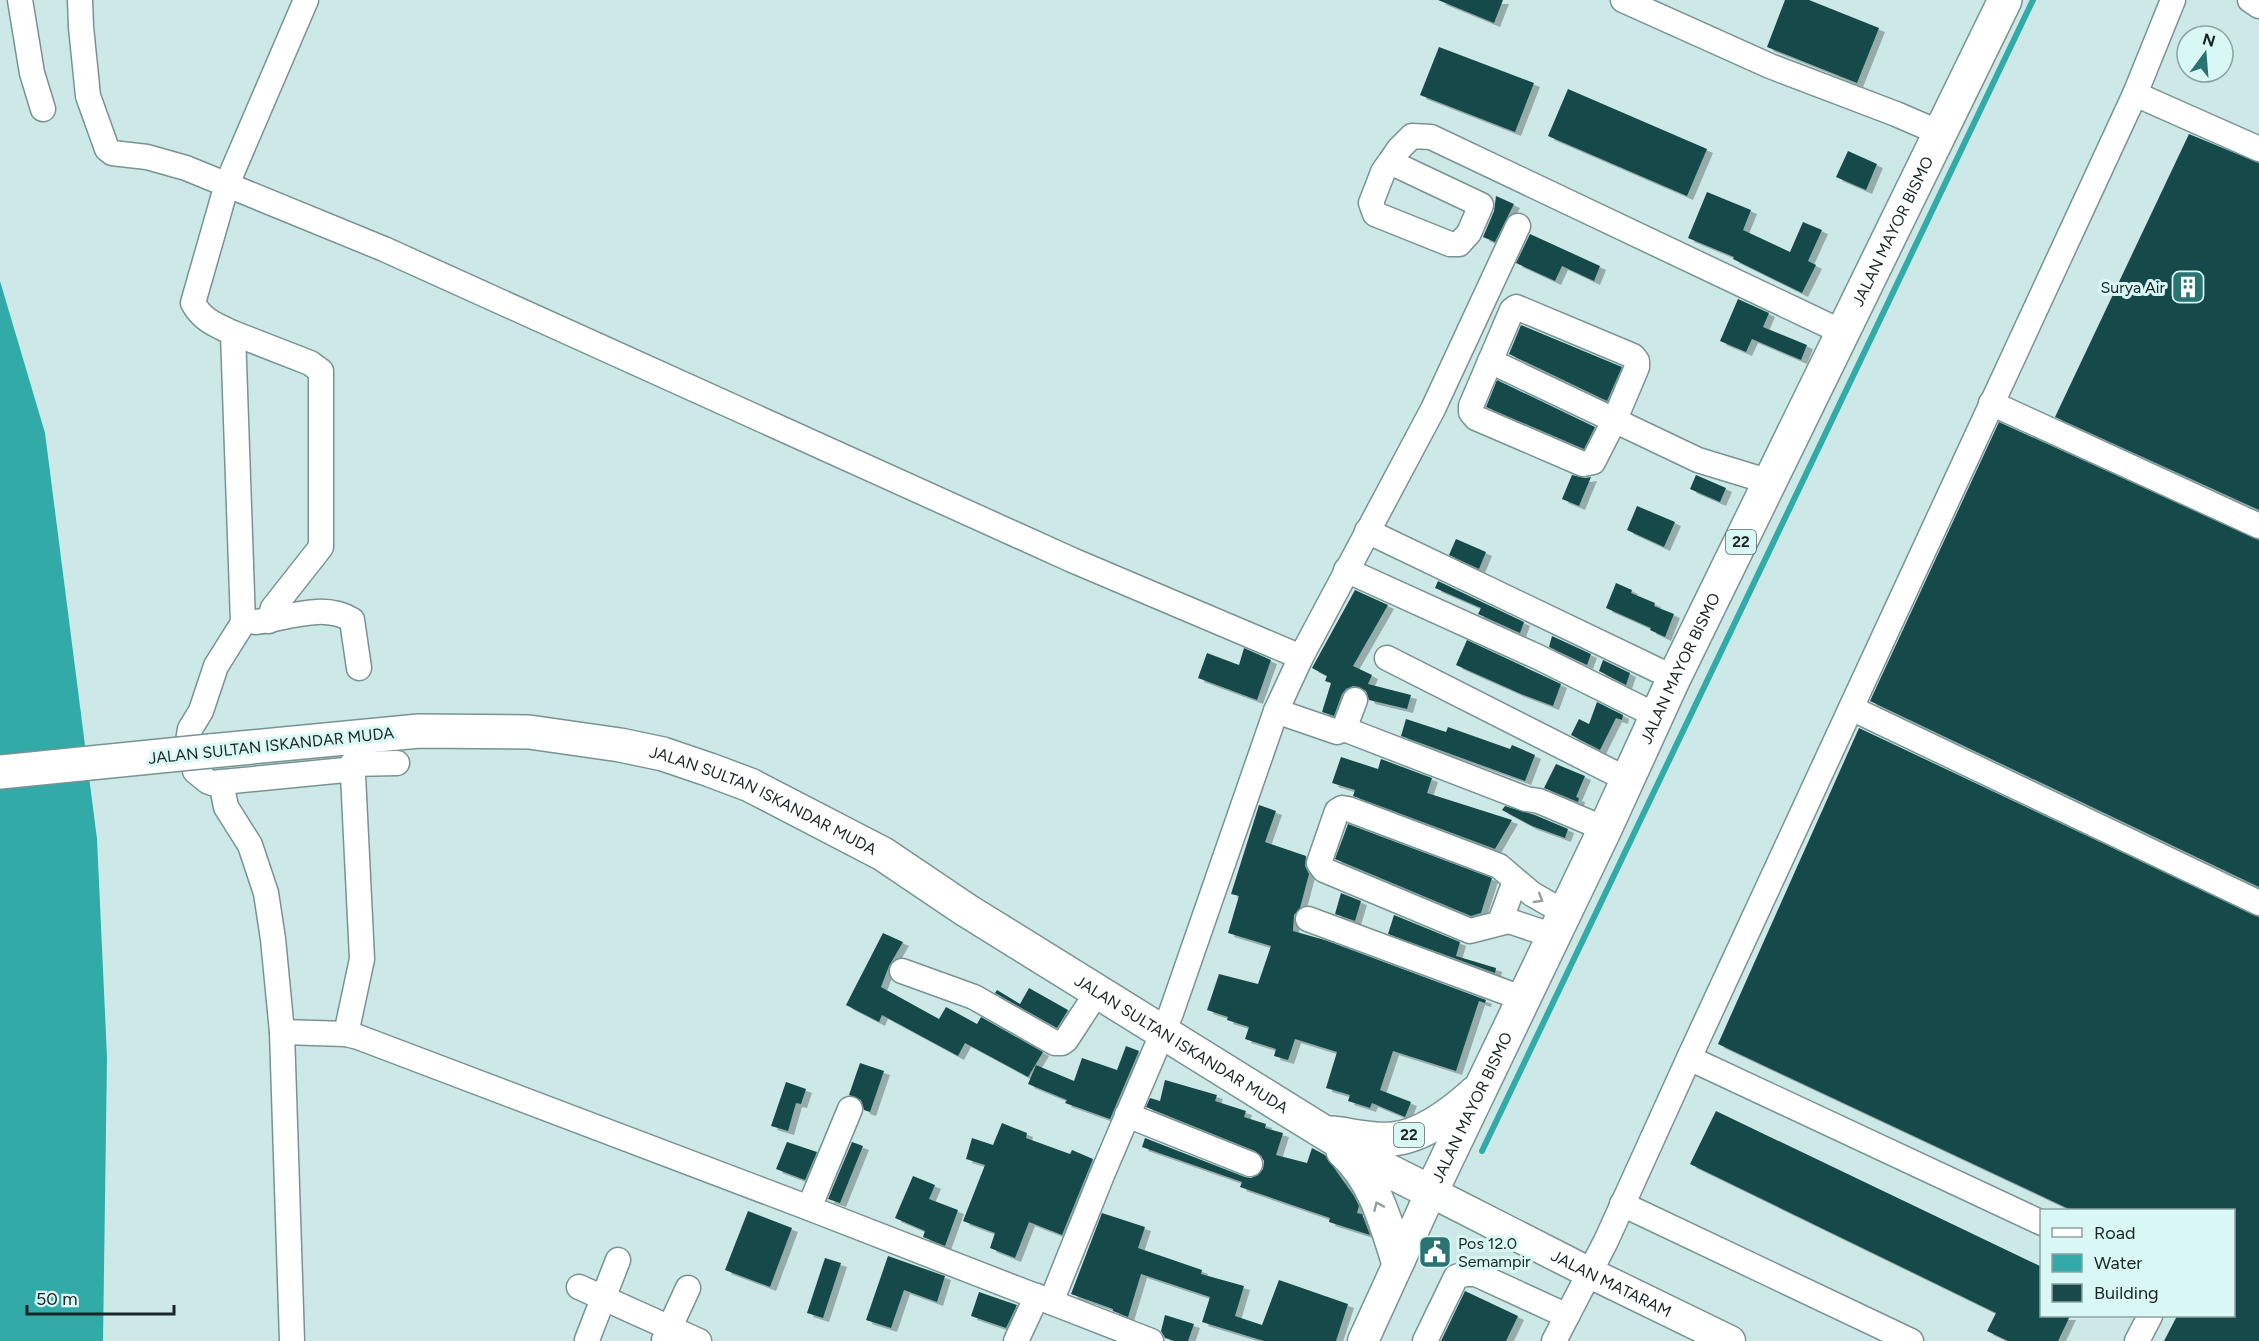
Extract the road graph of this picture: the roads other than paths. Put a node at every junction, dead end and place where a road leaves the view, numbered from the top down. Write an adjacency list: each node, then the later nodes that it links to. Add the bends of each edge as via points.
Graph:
1 (20, 0): 10 (street, via 32,73)
2 (80, 0): 15 (street, via 88,96 107,150 186,168)
3 (306, 0): 15 (street)
4 (1623, 0): 11 (street, via 1770,66)
5 (2005, 0): 11 (highway, JALAN MAYOR BISMO / 22)
6 (2173, 0): 9 (street)
7 (2250, 0): 8 (street)
8 (2259, 6)
9 (2135, 94): 12 (street); 21 (street)
10 (43, 109)
11 (1940, 133): 18 (highway, JALAN MAYOR BISMO / 22)
12 (2259, 149)
13 (1390, 162): 14 (street, via 1412,136 1431,137); 16 (street); 16 (street, via 1371,203 1375,214 1450,244 1459,244 1469,233)
14 (1497, 168): 16 (street); 18 (street)
15 (227, 184): 19 (street, via 193,303 205,320); 29 (street, via 384,249 1072,560)
16 (1481, 205)
17 (1518, 226): 25 (street, via 1433,409)
18 (1842, 332): 23 (highway, JALAN MAYOR BISMO / 22)
19 (233, 333): 27 (street, via 321,371 321,547 273,609); 28 (street)
20 (1490, 361): 22 (street); 22 (street, via 1471,406 1476,418 1588,465); 22 (street, via 1516,307 1633,356 1637,367)
21 (1991, 403): 24 (street); 34 (street)
22 (1615, 419): 23 (street, via 1698,460)
23 (1770, 482): 32 (highway, JALAN MAYOR BISMO / 22)
24 (2259, 526)
25 (1367, 531): 26 (street); 32 (street)
26 (1347, 570): 29 (street); 36 (street)
27 (269, 621): 28 (street); 31 (street, via 314,612 352,620)
28 (243, 623): 39 (street, via 216,666 201,711 190,729 190,759 195,771)
29 (1301, 657): 35 (street)
30 (1387, 658): 42 (street)
31 (358, 668)
32 (1674, 678): 36 (highway, JALAN MAYOR BISMO / 22)
33 (1355, 700): 37 (street)
34 (1851, 708): 45 (street); 55 (street)
35 (1276, 711): 37 (street, via 1337,732); 52 (street)
36 (1657, 716): 42 (highway, JALAN MAYOR BISMO / 22)
37 (1344, 729): 43 (street)
38 (397, 763): 40 (street, via 352,764)
39 (211, 770): 40 (street); 41 (highway, JALAN SULTAN ISKANDAR MUDA, bridge); 50 (highway, JALAN SULTAN ISKANDAR MUDA, via 419,731 529,732 663,754 750,785 883,854); 53 (street, via 226,807 250,845 266,893)
40 (350, 771): 54 (street, via 362,960)
41 (0, 772)
42 (1628, 780): 43 (highway, JALAN MAYOR BISMO / 22)
43 (1605, 829): 48 (highway, JALAN MAYOR BISMO / 22)
44 (1515, 881): 47 (street); 47 (street, via 1499,866 1348,809 1337,812 1319,863 1324,870 1465,930 1476,931); 48 (street, one-way to 48)
45 (2259, 903)
46 (1308, 919): 51 (street)
47 (1500, 922): 48 (street)
48 (1559, 924): 51 (highway, JALAN MAYOR BISMO / 22)
49 (903, 971): 50 (street, via 974,997 1055,1043 1066,1040)
50 (1098, 991): 52 (highway, JALAN SULTAN ISKANDAR MUDA)
51 (1524, 999): 56 (highway, JALAN MAYOR BISMO / 22)
52 (1162, 1031): 58 (street); 59 (highway, JALAN SULTAN ISKANDAR MUDA)
53 (282, 1032): 54 (street); 76 (street)
54 (346, 1034): 63 (street)
55 (1689, 1058): 62 (street); 64 (street)
56 (1482, 1087): 59 (highway, 22, via 1457,1109 1413,1134 1392,1139); 61 (highway, JALAN MAYOR BISMO / 22)
57 (850, 1109): 63 (street)
58 (1127, 1115): 60 (street); 71 (street)
59 (1322, 1131): 61 (highway, JALAN SULTAN ISKANDAR MUDA / 22); 66 (highway, one-way to 59, via 1368,1183 1352,1158)
60 (1250, 1164)
61 (1431, 1192): 66 (main road, JALAN MAYOR BISMO); 67 (main road, JALAN MATARAM)
62 (1622, 1204): 67 (street); 84 (street)
63 (809, 1208): 71 (street)
64 (2040, 1222)
65 (618, 1260): 70 (street)
66 (1398, 1261): 80 (main road, JALAN MAYOR BISMO)
67 (1590, 1273): 72 (street); 83 (main road, JALAN MATARAM)
68 (579, 1287): 70 (street)
69 (688, 1288): 74 (street)
70 (604, 1298): 74 (street); 75 (street)
71 (1044, 1299): 78 (street); 79 (street)
72 (1567, 1316): 81 (street, via 1476,1274 1465,1274 1456,1277); 82 (street)
73 (2150, 1317): 85 (street)
74 (667, 1334): 77 (street)
75 (587, 1340)
76 (292, 1341)
77 (699, 1341)
78 (1016, 1341)
79 (1151, 1341)
80 (1362, 1341)
81 (1425, 1341)
82 (1554, 1341)
83 (1730, 1341)
84 (1911, 1341)
85 (2138, 1341)

